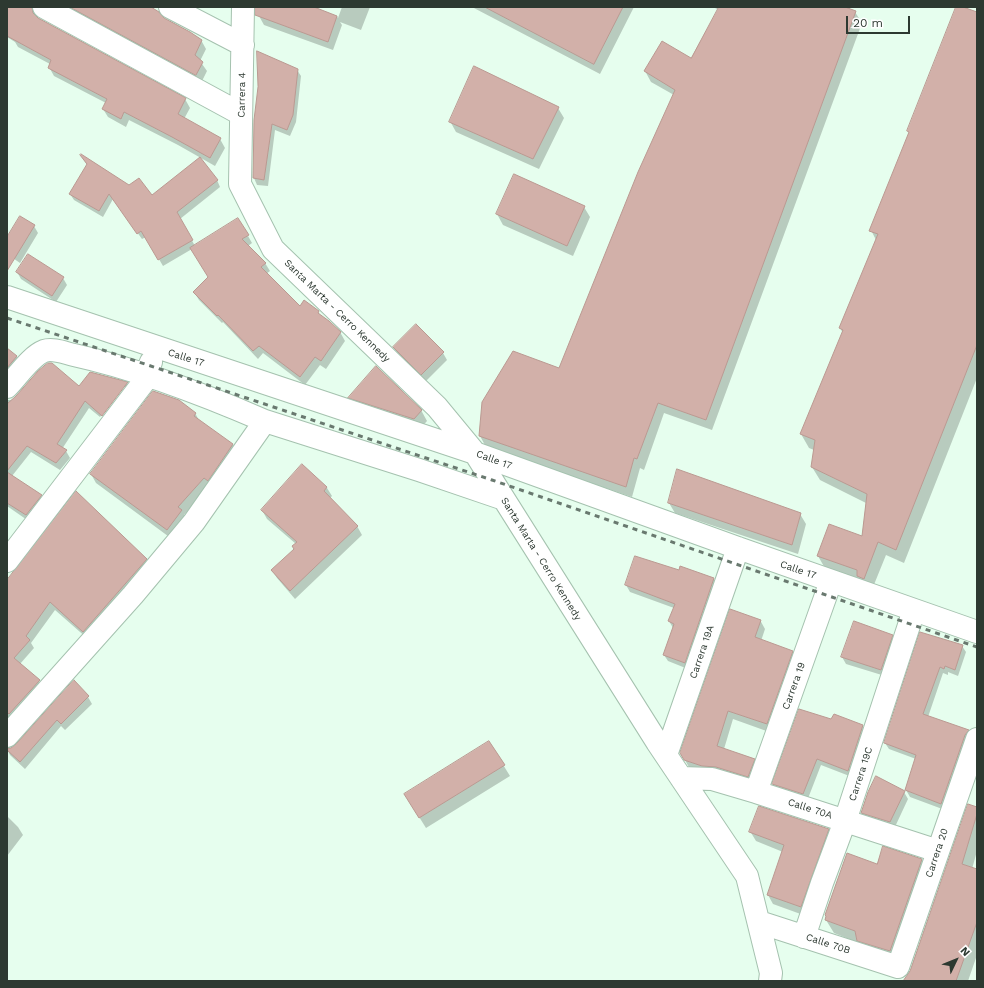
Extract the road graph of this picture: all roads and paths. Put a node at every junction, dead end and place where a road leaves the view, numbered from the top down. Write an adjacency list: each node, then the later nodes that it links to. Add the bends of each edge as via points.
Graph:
1 (44, 7): 5 (street)
2 (170, 7): 4 (street)
3 (243, 7): 4 (street, Carrera 4)
4 (243, 45): 5 (street, Carrera 4)
5 (241, 114): 6 (street, Carrera 4)
6 (240, 184): 12 (street, Santa Marta - Cerro Kennedy, via 273,249 437,407)
7 (7, 297): 8 (street, Calle 17)
8 (154, 347): 9 (street); 12 (street, Calle 17)
9 (146, 376): 10 (street, via 99,360 45,351 36,355); 11 (street, via 222,402); 15 (street)
10 (7, 387)
11 (265, 421): 13 (street); 19 (street, via 194,522 133,595)
12 (475, 453): 13 (street, Santa Marta - Cerro Kennedy); 14 (street, Calle 17)
13 (504, 499): 21 (street, Santa Marta - Cerro Kennedy)
14 (738, 548): 16 (street, Calle 17); 21 (street, Carrera 19A)
15 (7, 561)
16 (831, 581): 17 (street, Calle 17); 23 (street, Carrera 19)
17 (914, 610): 18 (street, Calle 17); 24 (street, Carrera 19C)
18 (977, 632)
19 (7, 736)
20 (977, 738): 25 (street, Carrera 20)
21 (666, 756): 22 (street, Santa Marta - Cerro Kennedy)
22 (681, 778): 23 (street, Calle 70A, via 712,779); 26 (street, Santa Marta - Cerro Kennedy, via 747,876)
23 (756, 792): 24 (street, Calle 70A)
24 (845, 821): 25 (street, Calle 70A); 27 (street, Carrera 19C)
25 (938, 851): 28 (street, Carrera 20)
26 (758, 922): 27 (street, Calle 70B); 29 (street, Santa Marta - Cerro Kennedy, via 771,973)
27 (804, 937): 28 (street, Calle 70B)
28 (898, 967)
29 (770, 981)

